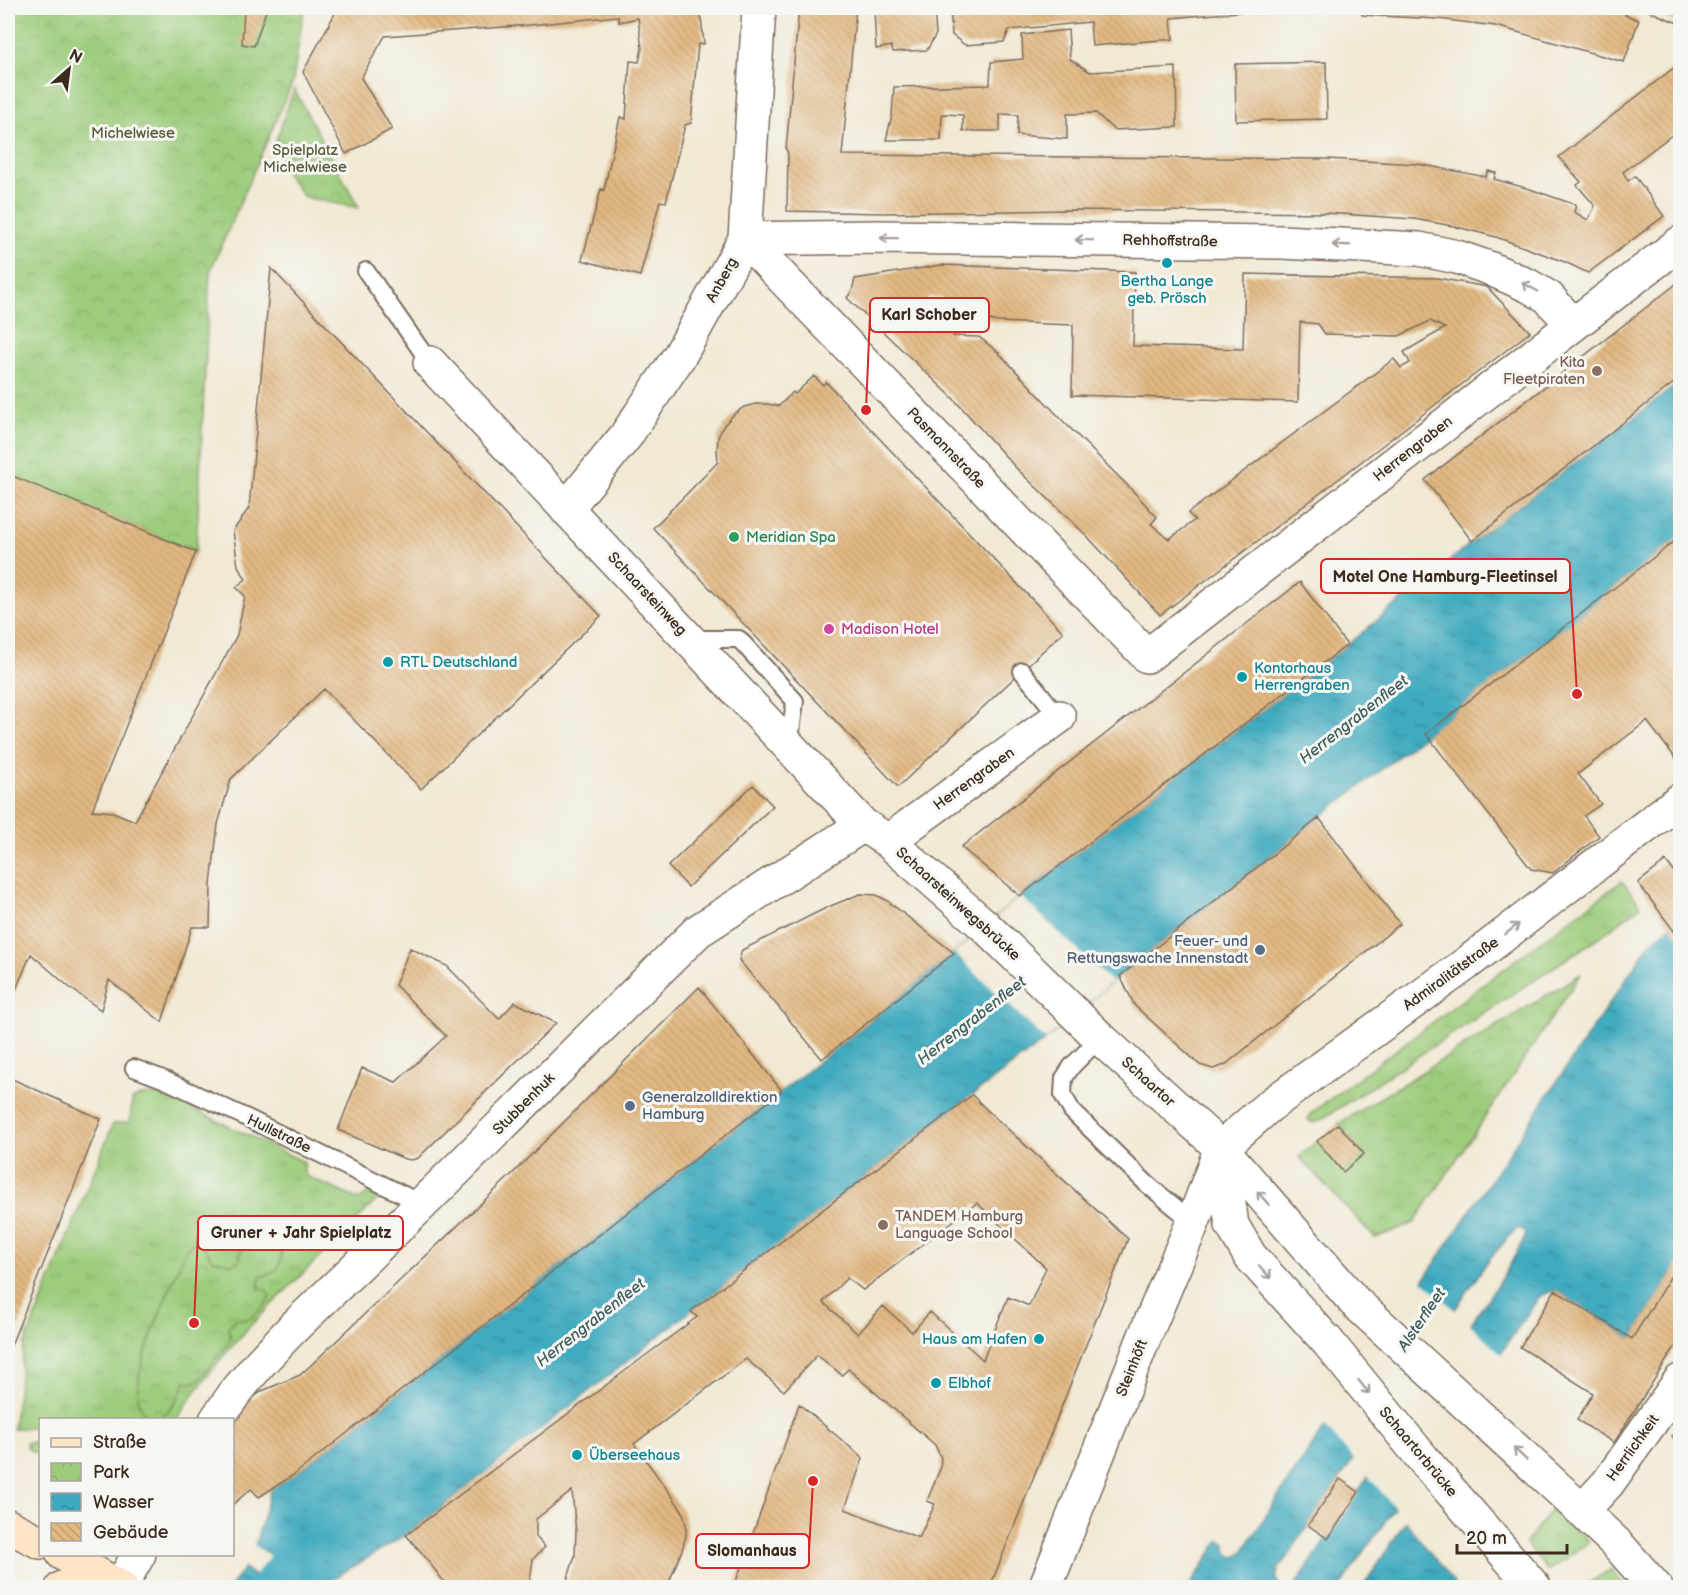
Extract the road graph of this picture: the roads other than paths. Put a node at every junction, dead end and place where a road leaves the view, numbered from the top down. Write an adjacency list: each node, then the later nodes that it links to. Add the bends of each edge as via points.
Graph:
1 (759, 8): 2 (street, Anberg)
2 (745, 239): 5 (street, Rehhoffstraße, one-way to 2, via 1548,297 1529,285 1457,257 1419,249 1281,242); 7 (street, Anberg, via 680,355 625,437); 8 (street, Pasmannstraße)
3 (1680, 243): 5 (street, Herrengraben)
4 (366, 271): 6 (lane)
5 (1573, 325): 8 (street, Herrengraben)
6 (430, 363): 7 (street, Schaarsteinweg)
7 (566, 509): 12 (street, Schaarsteinweg)
8 (1147, 656)
9 (1022, 671): 10 (lane)
10 (1059, 717): 12 (street, Herrengraben)
11 (1680, 800): 16 (street, Admiralitätstraße, one-way to 11, via 1269,1106 1466,964)
12 (876, 833): 13 (street, Schaarsteinwegsbrücke, via 985,926); 17 (street, Stubbenhuk, via 699,931)
13 (1076, 1014): 14 (street, Schaartor)
14 (1100, 1038): 16 (street, Schaartor); 18 (lane, via 1064,1078 1063,1095 1072,1111 1147,1184)
15 (134, 1068): 17 (lane, Hullstraße, via 243,1116)
16 (1221, 1149): 18 (street, Steinhöft); 19 (street); 20 (street, Schaartor, one-way to 16)
17 (422, 1204): 22 (street, Stubbenhuk, via 292,1329)
18 (1193, 1222): 19 (street); 30 (street, Steinhöft)
19 (1232, 1225): 20 (street); 31 (street, Schaartorbrücke, one-way to 31, bridge, via 1250,1256)
20 (1302, 1242): 23 (street, Schaartor, one-way to 20, bridge, via 1355,1302)
21 (1680, 1382): 23 (street, Herrlichkeit, via 1608,1483)
22 (217, 1418)
23 (1572, 1502): 32 (street)
24 (8, 1526): 25 (main road)
25 (39, 1542)
26 (66, 1556): 29 (main road)
27 (138, 1556): 29 (street)
28 (62, 1587): 29 (main road, via 85,1582)
29 (120, 1587)
30 (1045, 1587)
31 (1535, 1587)
32 (1656, 1587)

